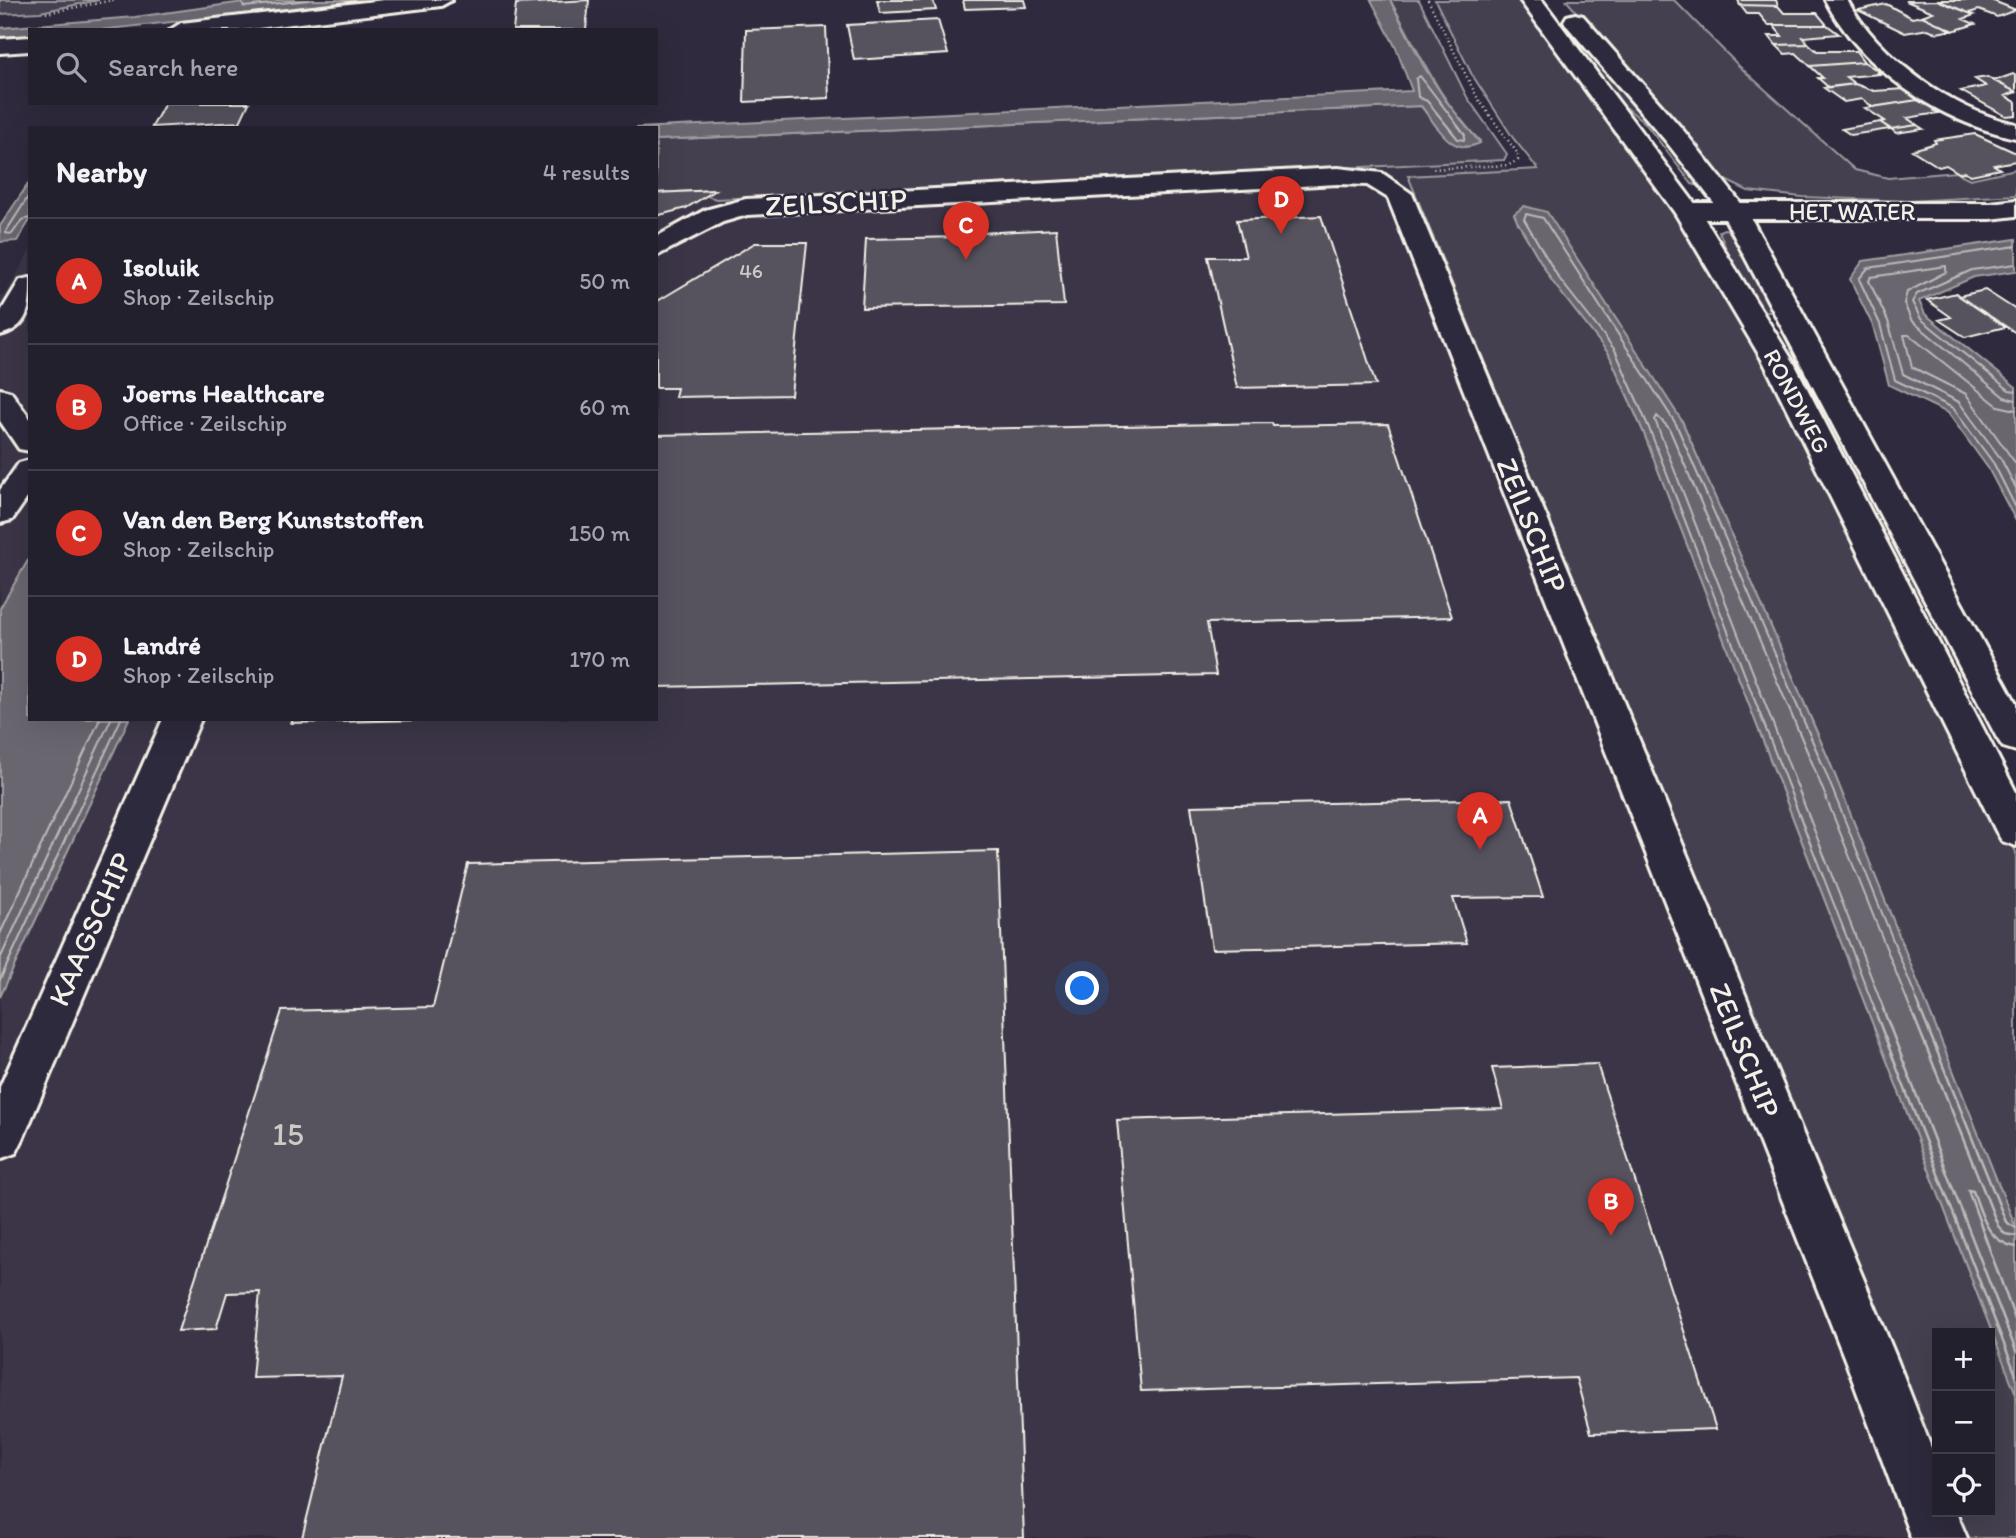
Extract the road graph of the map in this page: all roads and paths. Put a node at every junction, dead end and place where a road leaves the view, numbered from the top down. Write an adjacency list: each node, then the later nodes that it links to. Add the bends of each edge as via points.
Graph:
1 (114, 0): 7 (path)
2 (441, 0): 8 (street)
3 (1428, 0): 12 (path, via 1464,79 1518,160 1509,165 1406,171)
4 (1531, 0): 14 (street, RONDWEG)
5 (1556, 0): 15 (street, RONDWEG)
6 (1836, 0): 11 (street, via 1868,44 1922,87 1972,118)
7 (36, 15)
8 (198, 28)
9 (28, 44): 10 (street)
10 (0, 46)
11 (2009, 131)
12 (1373, 178): 16 (street, ZEILSCHIP, via 1338,176 746,207); 27 (street, ZEILSCHIP, via 1399,194)
13 (2016, 208): 15 (street, HET WATER)
14 (1687, 211): 15 (street, HET WATER); 25 (street, RONDWEG, via 1779,363)
15 (1734, 211): 24 (street, RONDWEG)
16 (662, 240)
17 (28, 289): 18 (street, via 9,322)
18 (0, 326)
19 (0, 398): 20 (street)
20 (28, 439)
21 (28, 474): 22 (street)
22 (0, 513)
23 (181, 721): 26 (street, KAAGSCHIP)
24 (2016, 738)
25 (2016, 831)
26 (0, 1139)
27 (1939, 1538)

